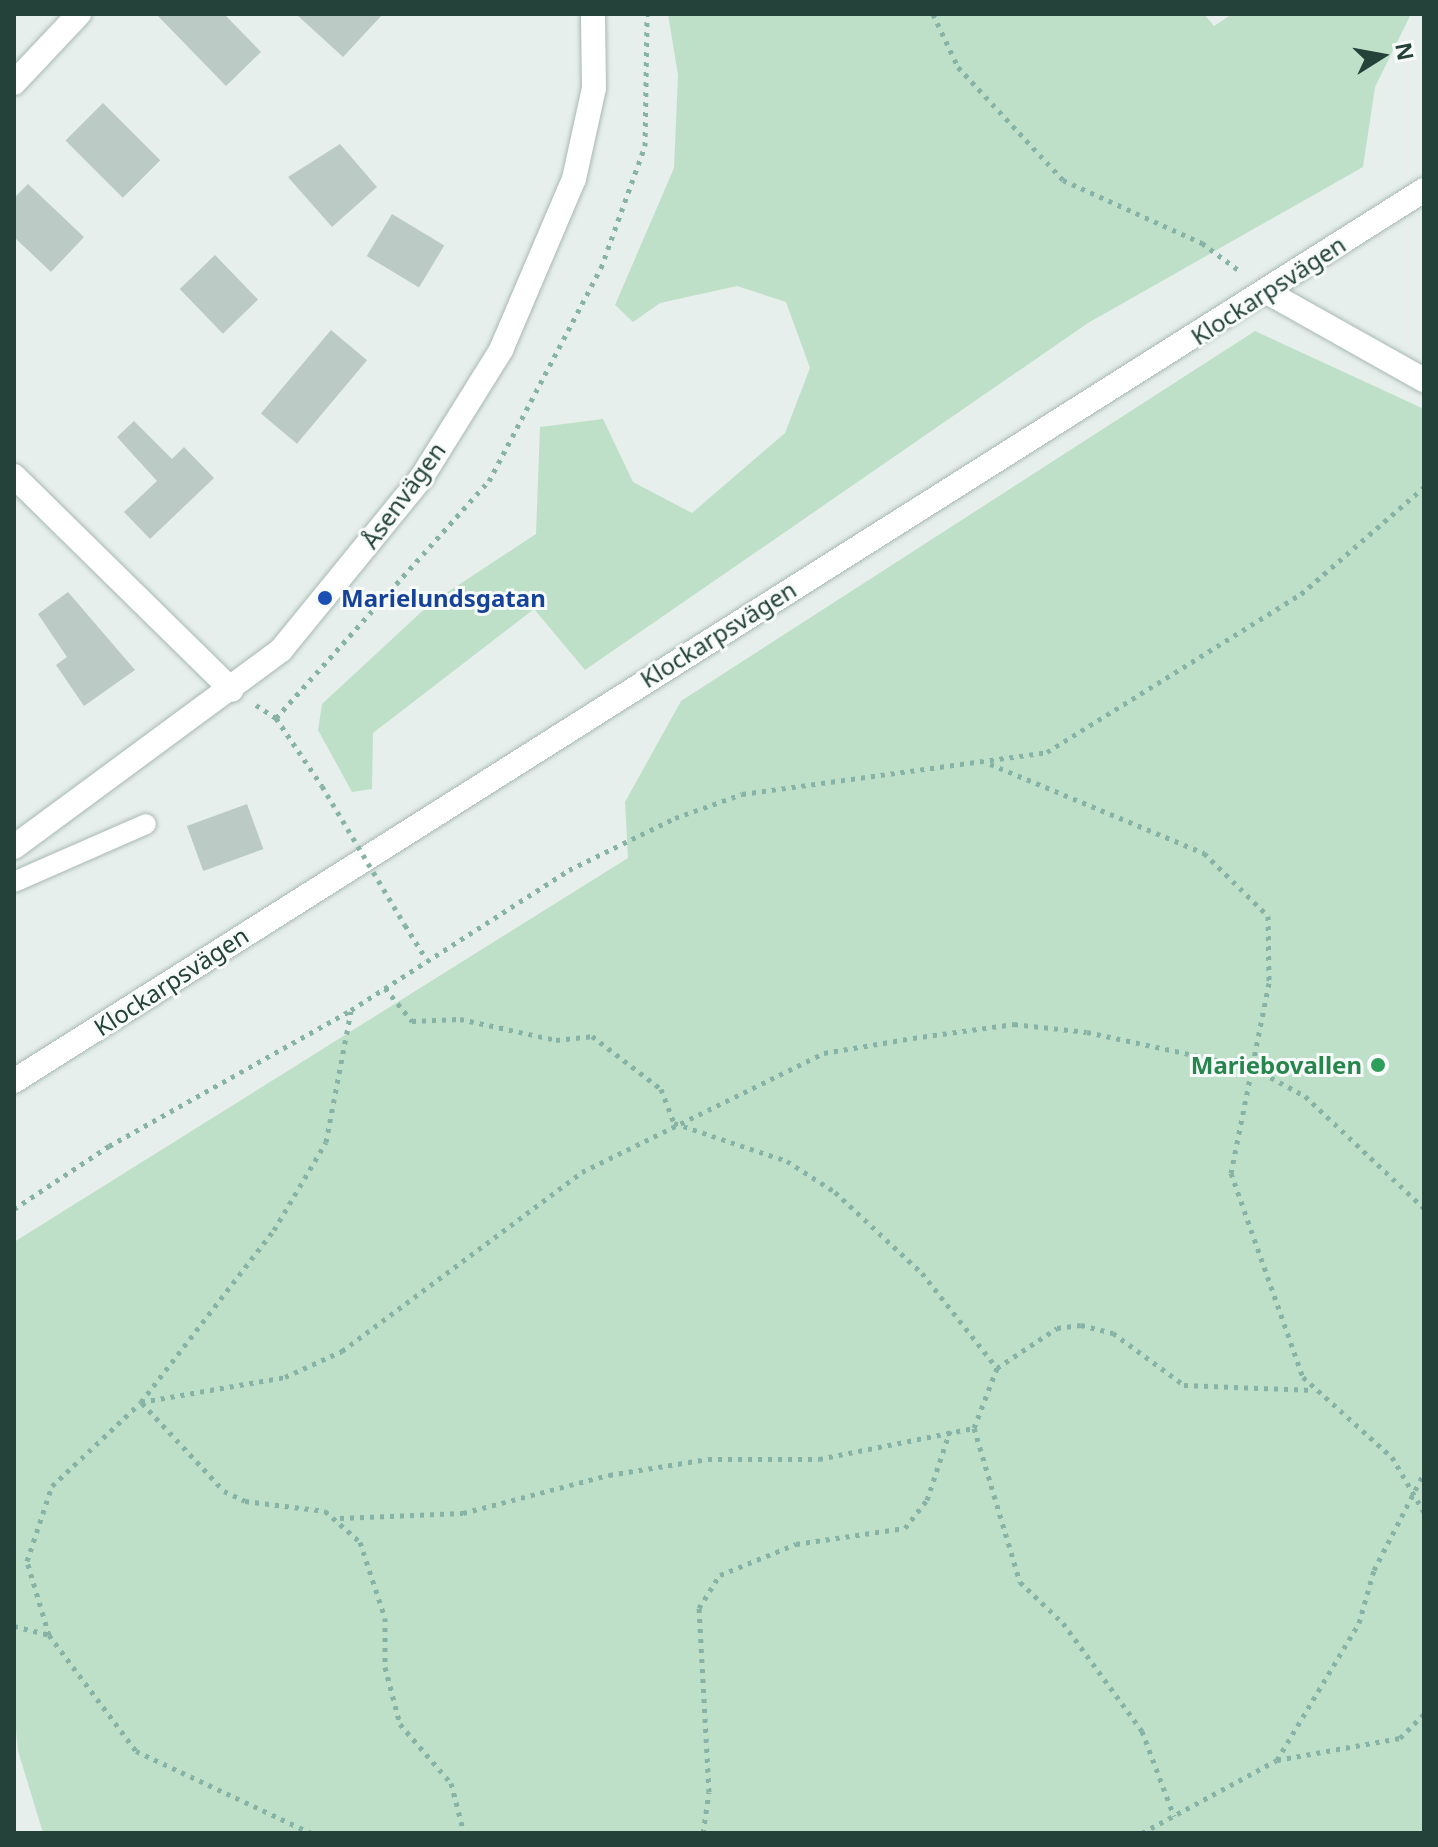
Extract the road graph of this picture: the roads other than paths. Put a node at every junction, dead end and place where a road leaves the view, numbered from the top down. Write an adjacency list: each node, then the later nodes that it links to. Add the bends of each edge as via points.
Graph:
1 (79, 14): 3 (street)
2 (593, 14): 8 (street, Åsenvägen, via 594,88 574,179 501,350 412,489 281,650)
3 (14, 83)
4 (1424, 190): 5 (street, Klockarpsvägen)
5 (1267, 292): 6 (street); 12 (street, Klockarpsvägen)
6 (1424, 380)
7 (14, 476): 8 (street)
8 (232, 690): 10 (street, Åsenvägen)
9 (146, 824): 11 (lane)
10 (14, 847)
11 (14, 882)
12 (14, 1081)

